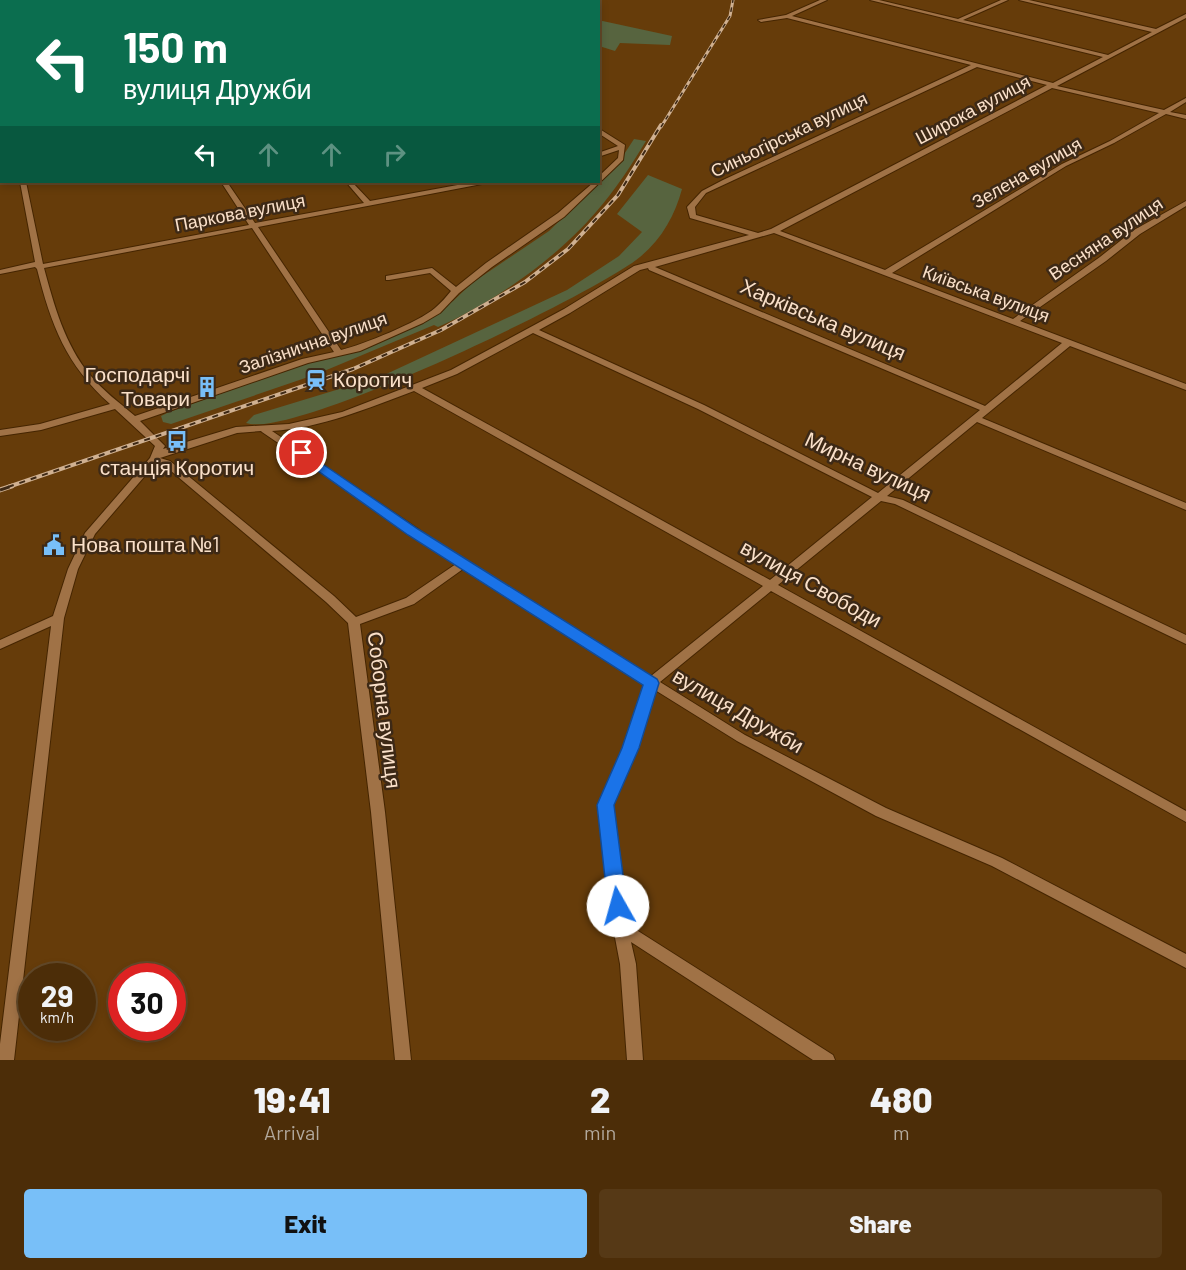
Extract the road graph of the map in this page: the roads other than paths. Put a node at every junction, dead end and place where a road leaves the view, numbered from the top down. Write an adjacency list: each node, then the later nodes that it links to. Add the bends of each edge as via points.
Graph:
1 (824, 0): 5 (street)
2 (873, 0): 8 (street)
3 (1005, 0): 8 (street)
4 (1022, 0): 9 (street)
5 (788, 16): 7 (street); 11 (street)
6 (1186, 16): 9 (street, Широка вулиця)
7 (761, 20)
8 (959, 21): 10 (street)
9 (1156, 31): 10 (street, Широка вулиця)
10 (1107, 56): 12 (street, Широка вулиця)
11 (976, 65): 12 (street); 29 (street, Синьогірська вулиця, via 725,181 704,192 691,207 693,216)
12 (1051, 85): 14 (street); 28 (street, Широка вулиця)
13 (1186, 100): 14 (street, Зелена вулиця)
14 (1166, 111): 15 (street); 33 (street, Зелена вулиця, via 1064,165)
15 (1186, 117)
16 (600, 131): 17 (street)
17 (622, 146): 18 (street); 19 (street, Залізнична вулиця, via 621,159)
18 (600, 153)
19 (600, 179)
20 (23, 183): 31 (street)
21 (225, 183): 27 (street)
22 (350, 183): 26 (street)
23 (477, 183): 26 (street, Паркова вулиця)
24 (596, 183): 35 (street, Залізнична вулиця, via 561,214)
25 (1186, 203): 36 (street, Весняна вулиця, via 1137,232)
26 (369, 204): 27 (street, Паркова вулиця)
27 (254, 226): 31 (street, Паркова вулиця); 39 (street)
28 (774, 231): 29 (street, Широка вулиця); 33 (street, Київська вулиця)
29 (758, 236): 30 (street, Широка вулиця)
30 (656, 262): 37 (street, Широка вулиця, via 621,276); 43 (street, Харківська вулиця, via 652,268)
31 (39, 266): 32 (street, Паркова вулиця); 42 (street, via 67,344 85,375)
32 (0, 272)
33 (885, 274): 36 (street, Київська вулиця)
34 (389, 278): 35 (street, via 429,269)
35 (456, 291): 39 (street, Залізнична вулиця, via 437,311 420,321 366,346)
36 (1014, 322): 38 (street, Київська вулиця)
37 (533, 330): 41 (street, Широка вулиця); 49 (street, Мирна вулиця, via 701,407)
38 (1068, 343): 40 (street, Київська вулиця); 43 (street)
39 (339, 353): 45 (street, Залізнична вулиця)
40 (1186, 387)
41 (416, 388): 46 (street, Широка вулиця, via 345,414); 52 (street, вулиця Свободи)
42 (117, 405): 45 (street); 47 (street)
43 (987, 410): 44 (street)
44 (977, 418): 49 (street); 50 (street)
45 (136, 419): 48 (street, via 160,446)
46 (265, 430): 48 (street, Широка вулиця, via 236,430); 51 (street, вулиця Дружби)
47 (0, 433)
48 (156, 456): 53 (street, via 90,533 73,569); 54 (street, Соборна вулиця)
49 (879, 497): 52 (street); 55 (street, Мирна вулиця, via 899,502)
50 (1186, 507)
51 (463, 564): 54 (street, via 410,601); 57 (street, вулиця Дружби)
52 (772, 585): 57 (street); 58 (street, вулиця Свободи)
53 (58, 618): 56 (street); 61 (street)
54 (354, 622): 62 (street, Соборна вулиця)
55 (1186, 640)
56 (0, 645)
57 (651, 683): 59 (street, via 606,805); 60 (street, вулиця Дружби, via 741,738 881,812 997,862)
58 (1186, 817)
59 (620, 927): 63 (street, via 628,964); 64 (street)
60 (1186, 961)
61 (6, 1060)
62 (403, 1060)
63 (635, 1060)
64 (827, 1060)

